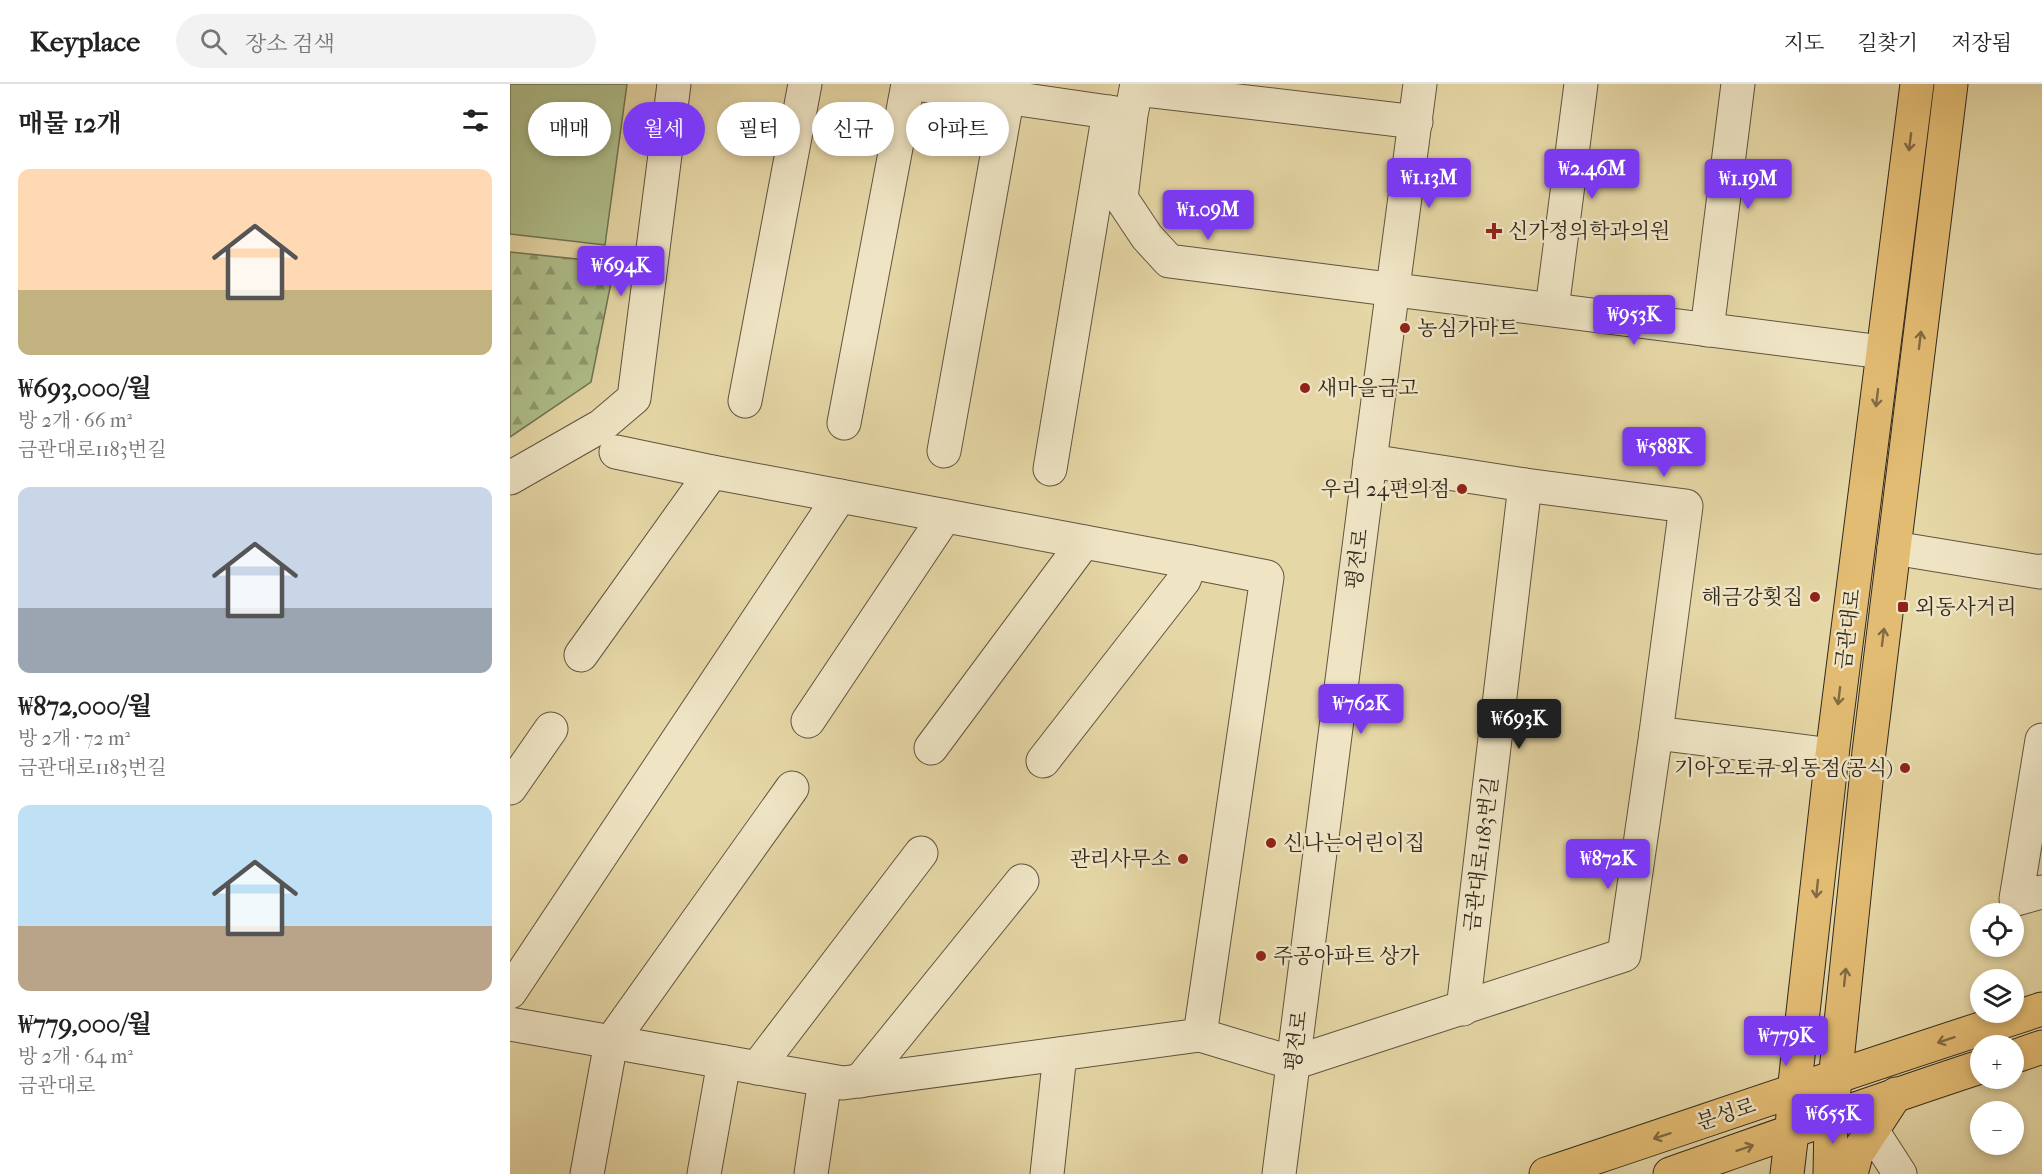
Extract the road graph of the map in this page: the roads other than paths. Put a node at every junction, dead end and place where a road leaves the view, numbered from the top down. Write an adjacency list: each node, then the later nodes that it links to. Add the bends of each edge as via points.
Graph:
1 (674, 84): 24 (street, via 634,398 601,426)
2 (805, 84): 17 (street)
3 (908, 84): 18 (street)
4 (915, 84): 10 (street)
5 (1420, 84): 12 (street, 평전로)
6 (1581, 84): 14 (street)
7 (1738, 84): 15 (street)
8 (1917, 84): 16 (main road, 금관대로, one-way to 16)
9 (1951, 84): 29 (main road, 금관대로, one-way to 9)
10 (1009, 91): 11 (street); 19 (street)
11 (1128, 100): 12 (street); 13 (street, via 1121,198 1169,261); 22 (street)
12 (1416, 122): 13 (street, 평전로)
13 (1392, 290): 14 (street); 21 (street, 평전로)
14 (1551, 309): 15 (street)
15 (1707, 330): 16 (street)
16 (1882, 352): 38 (main road, 금관대로, one-way to 38)
17 (745, 401)
18 (844, 423)
19 (944, 451)
20 (616, 452): 23 (street)
21 (1370, 462): 25 (street); 55 (street, 평전로)
22 (1050, 469)
23 (712, 472): 26 (street); 32 (street)
24 (510, 478)
25 (1525, 485): 35 (street, via 1686,506); 46 (street, 금관대로1183번길)
26 (840, 496): 27 (street); 45 (street)
27 (945, 516): 28 (street); 33 (street)
28 (1084, 542): 30 (street); 37 (street)
29 (1894, 548): 31 (street); 58 (main road, 금관대로, one-way to 29)
30 (1191, 562): 39 (street, via 1184,580); 49 (street, via 1266,577)
31 (2042, 571)
32 (581, 656)
33 (808, 721)
34 (551, 729): 40 (street)
35 (1656, 733): 38 (street); 46 (street, via 1624,955)
36 (2042, 740): 44 (street, via 2016,899)
37 (931, 748)
38 (1832, 755): 61 (main road, 금관대로, one-way to 61)
39 (1042, 761)
40 (510, 788)
41 (792, 788): 50 (street)
42 (921, 853): 56 (street)
43 (1022, 881): 60 (street)
44 (2042, 892)
45 (510, 992)
46 (1463, 1009): 55 (street)
47 (2042, 1009): 58 (main road, 분성로, one-way to 58)
48 (510, 1024): 50 (street)
49 (1200, 1035): 53 (street); 55 (street)
50 (611, 1042): 54 (street); 67 (street)
51 (2042, 1047): 52 (main road)
52 (2024, 1053)
53 (1060, 1054): 60 (street); 70 (street)
54 (724, 1062): 56 (street); 68 (street)
55 (1293, 1064): 71 (street, 평전로)
56 (757, 1068): 59 (street)
57 (1970, 1070): 62 (main road, 분성로)
58 (1835, 1076): 61 (main road, 분성로); 63 (main road, 금관대로)
59 (825, 1080): 60 (street); 69 (street)
60 (860, 1081)
61 (1794, 1092): 65 (main road, 금관대로); 72 (main road, 분성로, one-way to 72)
62 (1896, 1094): 63 (main road, 분성로); 64 (main road)
63 (1831, 1119): 65 (main road, 분성로); 74 (main road, 금관대로)
64 (1871, 1129): 75 (main road, via 1856,1155); 76 (street)
65 (1792, 1132): 66 (main road, 분성로, one-way to 65); 73 (main road, 금관대로)
66 (1677, 1173)
67 (588, 1174)
68 (704, 1174)
69 (812, 1174)
70 (1047, 1174)
71 (1279, 1174)
72 (1546, 1174)
73 (1787, 1174)
74 (1830, 1174)
75 (1851, 1174)
76 (1900, 1174)

